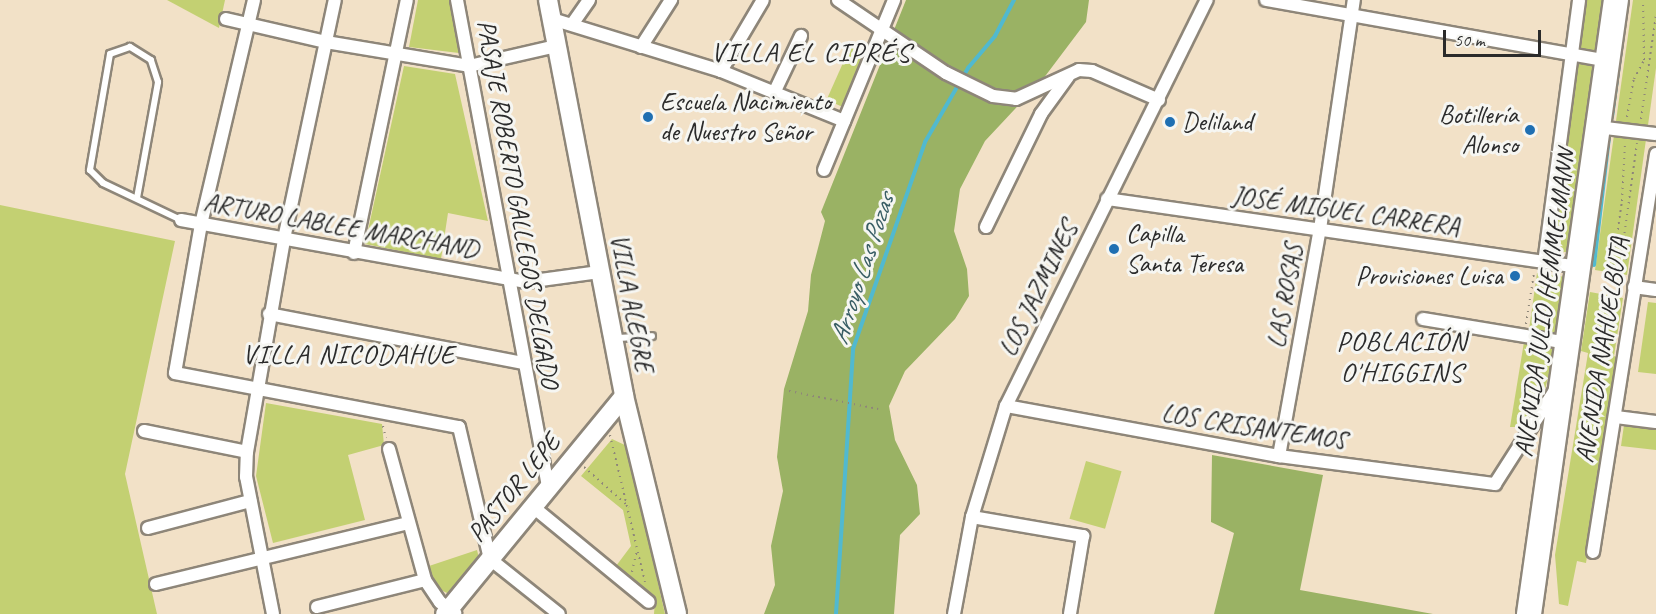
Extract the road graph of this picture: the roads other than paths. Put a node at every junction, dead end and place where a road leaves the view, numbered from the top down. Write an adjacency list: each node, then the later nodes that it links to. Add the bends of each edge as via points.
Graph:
1 (254, 0): 20 (street)
2 (335, 0): 23 (street)
3 (407, 0): 27 (street)
4 (457, 0): 29 (street, PASAJE ROBERTO GALLEGOS DELGADO)
5 (548, 0): 17 (main road, VILLA ALEGRE)
6 (590, 0): 19 (street)
7 (671, 0): 25 (street)
8 (763, 0): 30 (street)
9 (838, 0): 21 (street)
10 (894, 0): 21 (street)
11 (1207, 0): 33 (street, LOS JAZMINES)
12 (1266, 0): 16 (street)
13 (1354, 0): 16 (street, LAS ROSAS)
14 (1579, 0): 26 (street)
15 (1616, 0): 28 (highway, AVENIDA JULIO HEMMELMANN)
16 (1352, 15): 26 (street); 44 (street, LAS ROSAS)
17 (552, 18): 19 (street); 24 (main road, VILLA ALEGRE)
18 (226, 19): 20 (street)
19 (573, 23): 25 (street)
20 (249, 24): 23 (street); 42 (street)
21 (883, 27): 31 (street, via 946,73 993,96 1016,99); 34 (street)
22 (801, 36): 32 (street)
23 (326, 42): 27 (street); 45 (street)
24 (556, 46): 29 (street); 49 (main road, VILLA ALEGRE)
25 (641, 47): 30 (street)
26 (1571, 54): 28 (street); 47 (street)
27 (397, 55): 29 (street); 46 (street)
28 (1608, 61): 35 (highway, AVENIDA JULIO HEMMELMANN)
29 (469, 66): 50 (street, PASAJE ROBERTO GALLEGOS DELGADO)
30 (721, 71): 32 (street)
31 (1068, 76): 33 (street, via 1079,70 1092,70); 43 (street, via 1041,114)
32 (776, 91): 34 (street)
33 (1159, 100): 40 (street, LOS JAZMINES)
34 (844, 121): 38 (street)
35 (1597, 127): 36 (street); 48 (highway, AVENIDA JULIO HEMMELMANN)
36 (1656, 134)
37 (1656, 154): 51 (street, AVENIDA NAHUELBUTA)
38 (824, 170)
39 (137, 198): 39 (lane, via 158,82 151,60 130,46 110,54 90,170 104,183); 41 (lane)
40 (1107, 199): 44 (street, JOSÉ MIGUEL CARRERA); 62 (street, LOS JAZMINES)
41 (181, 220): 42 (street, ARTURO LABLEE MARCHAND)
42 (201, 224): 45 (street, ARTURO LABLEE MARCHAND); 60 (street, via 175,373)
43 (986, 227)
44 (1320, 229): 47 (street, JOSÉ MIGUEL CARRERA); 68 (street, LAS ROSAS)
45 (284, 239): 46 (street, ARTURO LABLEE MARCHAND); 53 (street)
46 (354, 253): 50 (street, ARTURO LABLEE MARCHAND)
47 (1540, 262): 48 (street, JOSÉ MIGUEL CARRERA)
48 (1578, 267): 57 (highway, AVENIDA JULIO HEMMELMANN)
49 (599, 272): 50 (street, ARTURO LABLEE MARCHAND, via 548,282); 56 (main road, VILLA ALEGRE)
50 (508, 278): 58 (street, PASAJE ROBERTO GALLEGOS DELGADO)
51 (1634, 287): 52 (street); 63 (street, AVENIDA NAHUELBUTA)
52 (1656, 290)
53 (269, 314): 58 (street); 60 (street)
54 (1423, 319): 57 (street)
55 (652, 336): 56 (lane)
56 (612, 339): 61 (main road, VILLA ALEGRE)
57 (1568, 343): 59 (highway, AVENIDA JULIO HEMMELMANN)
58 (524, 363): 69 (street, PASAJE ROBERTO GALLEGOS DELGADO)
59 (1563, 379): 68 (street, LOS CRISANTEMOS, via 1495,484); 88 (highway, AVENIDA JULIO HEMMELMANN)
60 (258, 389): 67 (street); 77 (street, via 459,427)
61 (624, 396): 69 (main road, PASTOR LEPE); 85 (main road, VILLA ALEGRE)
62 (1006, 406): 68 (street, LOS CRISANTEMOS); 72 (street, LOS JAZMINES)
63 (1616, 417): 64 (street); 75 (street, AVENIDA NAHUELBUTA)
64 (1656, 422)
65 (144, 431): 67 (street)
66 (389, 449): 73 (street)
67 (247, 452): 70 (street)
68 (1279, 456)
69 (548, 486): 71 (main road, PASTOR LEPE)
70 (250, 501): 74 (street); 76 (street)
71 (532, 506): 77 (main road, PASTOR LEPE); 80 (street)
72 (972, 517): 86 (street, LOS JAZMINES); 87 (street, via 1083,536)
73 (408, 523): 76 (street); 78 (street)
74 (148, 528)
75 (1593, 552)
76 (262, 558): 79 (street); 83 (street)
77 (490, 559): 82 (main road, PASTOR LEPE); 84 (street)
78 (425, 580): 81 (street); 82 (street)
79 (156, 584)
80 (649, 602)
81 (317, 607)
82 (450, 612)
83 (273, 614)
84 (559, 614)
85 (677, 614)
86 (954, 614)
87 (1070, 614)
88 (1529, 614)

